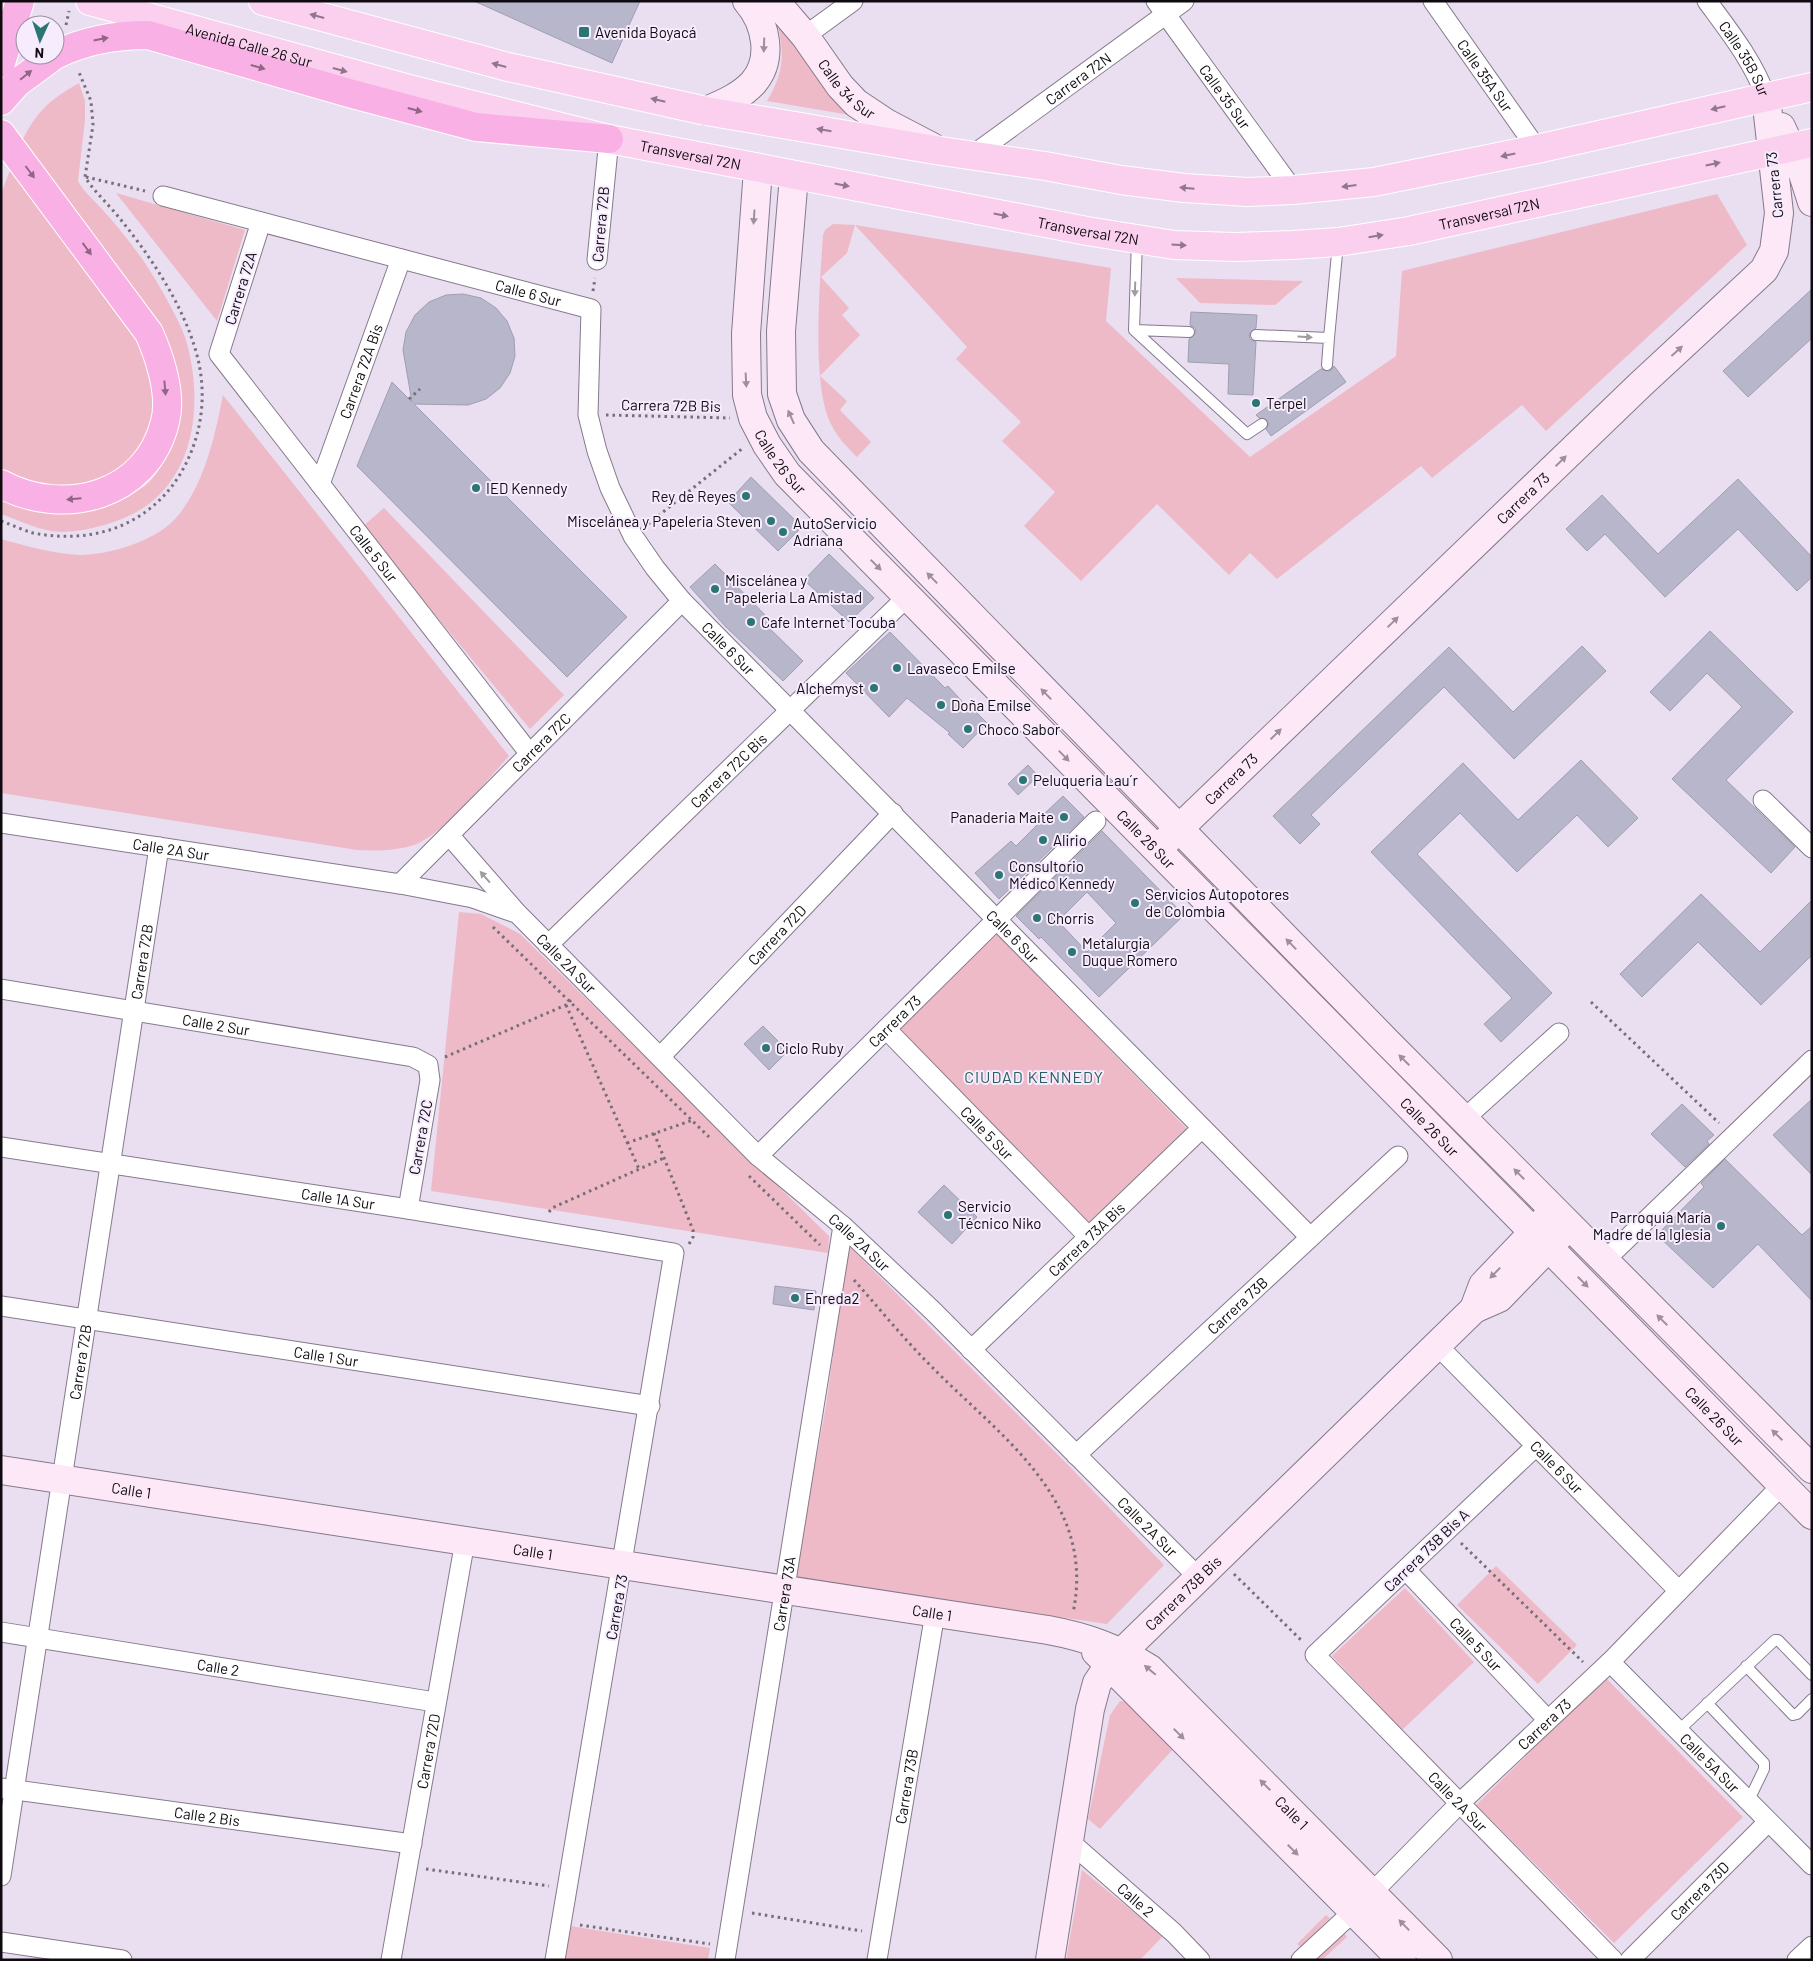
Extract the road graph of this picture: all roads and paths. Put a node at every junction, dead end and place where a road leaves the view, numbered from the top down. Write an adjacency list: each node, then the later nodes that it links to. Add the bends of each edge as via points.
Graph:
1 (20, 1): 13 (highway)
2 (90, 1): 16 (main road, Avenida Calle 26 Sur, one-way to 16)
3 (263, 1): 19 (main road, one-way to 3, via 508,67)
4 (747, 1): 19 (street, one-way to 19, via 760,20 765,39 764,61 753,83 735,98)
5 (775, 1): 11 (street, Calle 34 Sur)
6 (852, 1): 11 (street)
7 (1184, 1): 10 (street, Carrera 72N)
8 (1433, 1): 23 (street, Calle 35A Sur)
9 (1707, 1): 17 (street, Calle 35B Sur, via 1748,58)
10 (1161, 8): 25 (street, Carrera 72N); 29 (street, Calle 35 Sur)
11 (805, 36): 24 (street, Calle 34 Sur, via 856,103)
12 (65, 51): 21 (highway, one-way to 21, via 89,41 118,35 148,35 476,126)
13 (1, 63)
14 (41, 65): 18 (highway, one-way to 14, via 17,83)
15 (1812, 86): 17 (main road)
16 (409, 89): 21 (main road, Transversal 72N)
17 (1766, 97): 22 (street, Carrera 73); 23 (main road, one-way to 23)
18 (1, 101)
19 (706, 111): 24 (main road, one-way to 19)
20 (1, 134): 51 (highway, one-way to 51, via 148,333 162,368 166,389 166,421 155,448 140,471 116,488 91,498 64,500 33,495)
21 (609, 139): 26 (main road, Transversal 72N); 36 (street, Carrera 72B)
22 (1791, 148): 31 (street); 34 (main road, Transversal 72N, one-way to 22, via 1464,219); 62 (street, Carrera 73, one-way to 22, via 1764,270 1774,251)
23 (1537, 149): 29 (main road, one-way to 29, via 1374,182)
24 (940, 151): 25 (main road)
25 (973, 155): 29 (main road, one-way to 25, via 1247,192 1184,188)
26 (758, 169): 27 (main road, Transversal 72N); 48 (street, Calle 26 Sur, one-way to 48, via 746,334 747,395)
27 (794, 176): 33 (main road, Transversal 72N, one-way to 33); 49 (street, Calle 26 Sur, one-way to 27, via 791,420 782,394 781,331)
28 (85, 177): 30 (path)
29 (1293, 190)
30 (163, 196): 32 (street, Calle 6 Sur)
31 (1812, 202)
32 (261, 222): 35 (street, Calle 6 Sur); 42 (street, Carrera 72A)
33 (1137, 240): 34 (main road, Transversal 72N, one-way to 34, via 1235,247); 38 (lane, one-way to 38)
34 (1338, 242): 41 (lane)
35 (401, 259): 37 (street, Calle 6 Sur); 52 (street, Carrera 72A Bis)
36 (597, 260): 37 (path, Carrera 72B)
37 (591, 309): 46 (street, Calle 6 Sur)
38 (1134, 330): 39 (lane); 47 (lane, via 1247,434)
39 (1190, 332)
40 (1256, 335): 41 (lane, one-way to 41)
41 (1329, 338): 43 (lane)
42 (219, 354): 52 (street, Calle 5 Sur)
43 (1327, 365)
44 (420, 389): 45 (path)
45 (409, 399)
46 (588, 415): 48 (path, Carrera 72B Bis); 53 (street, Calle 6 Sur, via 610,488)
47 (1262, 424)
48 (757, 426): 50 (street, Calle 26 Sur); 53 (path)
49 (811, 451): 50 (street); 62 (street, Calle 26 Sur, one-way to 49)
50 (787, 474): 54 (street, Calle 26 Sur, one-way to 54)
51 (1, 484)
52 (320, 484): 57 (street, Calle 5 Sur)
53 (633, 536): 55 (street, Calle 6 Sur)
54 (908, 596): 56 (street, Carrera 72C Bis); 66 (street, Calle 26 Sur, one-way to 66)
55 (682, 601): 56 (street, Calle 6 Sur); 57 (street, Carrera 72C)
56 (790, 708): 59 (street, Calle 6 Sur); 71 (street, Carrera 72C Bis)
57 (530, 754): 63 (street, Carrera 72C)
58 (1763, 800): 65 (street)
59 (893, 813): 69 (street, Calle 6 Sur); 80 (street, Carrera 72D)
60 (1096, 821): 69 (street, Carrera 73)
61 (1, 823): 64 (street, Calle 2A Sur)
62 (1178, 829): 66 (street, Carrera 73); 84 (street, Calle 26 Sur, one-way to 62)
63 (449, 835): 67 (street, Carrera 72C); 68 (street, Calle 2A Sur, one-way to 63)
64 (159, 848): 67 (street, Calle 2A Sur); 77 (street, Carrera 72B)
65 (1812, 848)
66 (1156, 850): 104 (street, Calle 26 Sur)
67 (400, 884): 68 (street, Calle 2A Sur, via 473,898)
68 (517, 913): 71 (street, Calle 2A Sur)
69 (997, 919): 78 (street, Carrera 73); 86 (street, Calle 6 Sur)
70 (488, 921): 74 (path)
71 (548, 945): 72 (street, Calle 2A Sur)
72 (586, 982): 74 (path); 80 (street, Calle 2A Sur)
73 (1, 989): 77 (street, Calle 2 Sur)
74 (570, 1001): 76 (path); 85 (path)
75 (1591, 1002): 88 (path)
76 (566, 1005): 82 (path); 90 (path)
77 (133, 1011): 82 (street, Calle 2 Sur, via 413,1057); 95 (street, Carrera 72B)
78 (886, 1029): 92 (street, Carrera 73); 102 (street, Calle 5 Sur)
79 (1559, 1033): 84 (street)
80 (660, 1057): 83 (street, Calle 2A Sur)
81 (1812, 1060): 88 (street)
82 (428, 1065): 98 (street, Carrera 72C, via 430,1080)
83 (714, 1111): 85 (path); 92 (street, Calle 2A Sur)
84 (1464, 1119): 99 (street, Calle 26 Sur, one-way to 84)
85 (692, 1120): 87 (path); 89 (path)
86 (1202, 1128): 102 (street, Carrera 73A Bis); 103 (street, Calle 6 Sur)
87 (654, 1133): 90 (path); 94 (path)
88 (1734, 1137): 106 (street)
89 (713, 1141)
90 (627, 1143): 96 (path)
91 (1, 1147): 95 (street, Calle 1A Sur)
92 (758, 1156): 100 (street, Calle 2A Sur)
93 (1398, 1156): 103 (street, Carrera 73B)
94 (664, 1158): 96 (path); 105 (path, via 694,1237 692,1242)
95 (110, 1164): 98 (street, Calle 1A Sur); 109 (street, Carrera 72B)
96 (639, 1169): 101 (path, via 552,1208 544,1219)
97 (742, 1169): 107 (path)
98 (408, 1209): 101 (street, Calle 1A Sur)
99 (1561, 1217): 104 (street, Carrera 73B Bis); 106 (street, Calle 26 Sur)
100 (843, 1226): 107 (street, Carrera 73A); 111 (street, Calle 2A Sur)
101 (542, 1231): 105 (street, Calle 1A Sur)
102 (1089, 1237): 111 (street, Carrera 73A Bis)
103 (1310, 1237): 114 (street, Carrera 73B)
104 (1541, 1240): 110 (street, Carrera 73B Bis, via 1499,1298 1474,1309); 118 (street, Calle 26 Sur, one-way to 118)
105 (674, 1254): 112 (street, Carrera 73)
106 (1604, 1261): 115 (street, Calle 26 Sur, one-way to 106)
107 (838, 1263): 126 (street, Carrera 73A); 129 (path, via 930,1365 1039,1473 1066,1519 1076,1554 1078,1592)
108 (1, 1306): 109 (street, Calle 1 Sur)
109 (85, 1320): 112 (street, Calle 1 Sur); 117 (street, Carrera 72B)
110 (1437, 1345): 113 (street, Calle 6 Sur); 122 (street, Carrera 73B Bis)
111 (971, 1350): 114 (street, Calle 2A Sur)
112 (650, 1406): 123 (street, Carrera 73)
113 (1536, 1446): 120 (street, Carrera 73B Bis A); 127 (street, Calle 6 Sur)
114 (1076, 1455): 125 (street, Calle 2A Sur)
115 (1812, 1469)
116 (1, 1470): 117 (street, Calle 1)
117 (62, 1479): 121 (street, Calle 1); 131 (street, Carrera 72B)
118 (1782, 1484): 119 (street, Calle 26 Sur); 127 (street, Carrera 73)
119 (1812, 1515)
120 (1448, 1530): 124 (street, Carrera 73B Bis A); 135 (path)
121 (465, 1541): 123 (street, Calle 1); 138 (street, Carrera 72D)
122 (1217, 1558): 125 (street, Carrera 73B Bis); 132 (path)
123 (623, 1565): 126 (street, Calle 1); 154 (street, Carrera 73)
124 (1406, 1570): 132 (street, Carrera 73B Bis A); 140 (street, Calle 5 Sur)
125 (1198, 1577): 133 (street, Carrera 73B Bis)
126 (785, 1590): 128 (street, Calle 1); 153 (street, Carrera 73A)
127 (1678, 1590): 135 (street, Carrera 73)
128 (934, 1613): 129 (street, Calle 1); 155 (street, Carrera 73B)
129 (1068, 1625): 133 (street, Calle 1)
130 (1, 1632): 131 (street, Calle 2)
131 (37, 1638): 138 (street, Calle 2); 142 (street, Carrera 72B)
132 (1316, 1655): 143 (street, Calle 2A Sur)
133 (1116, 1658): 146 (street, Carrera 73B Bis, via 1097,1684 1090,1708); 152 (street, Calle 1, via 1150,1669)
134 (1746, 1666): 136 (lane, via 1778,1640); 137 (lane, via 1793,1714); 139 (lane)
135 (1603, 1669): 140 (street, Carrera 73); 141 (street, Calle 5A Sur)
136 (1812, 1675)
137 (1812, 1699)
138 (435, 1702): 147 (street, Carrera 72D)
139 (1707, 1703): 141 (lane); 144 (lane, via 1764,1763)
140 (1548, 1719): 143 (street, Carrera 73)
141 (1677, 1732): 144 (street, Calle 5A Sur)
142 (8, 1789): 147 (street, Calle 2 Bis); 150 (street, Carrera 72B)
143 (1460, 1802): 152 (street, Carrera 73); 168 (street, Calle 2A Sur)
144 (1748, 1802): 145 (street, Calle 5A Sur)
145 (1768, 1822): 148 (street, Calle 5A Sur); 169 (street, Carrera 73D)
146 (1069, 1841): 163 (street, Carrera 73B Bis); 164 (street, Calle 2, via 1174,1933)
147 (412, 1844): 149 (street, Carrera 72D)
148 (1812, 1865)
149 (408, 1866): 151 (path); 160 (street, Carrera 72D)
150 (1, 1876)
151 (557, 1887)
152 (1363, 1902): 165 (street, Carrera 73); 166 (street, Calle 1); 167 (street, Calle 1, one-way to 152)
153 (735, 1910): 155 (path); 158 (street, Carrera 73A)
154 (561, 1922): 158 (path); 161 (street, Carrera 73)
155 (882, 1934): 162 (street, Carrera 73B)
156 (1, 1942): 159 (street)
157 (1812, 1946): 170 (street)
158 (722, 1953)
159 (122, 1960)
160 (392, 1960)
161 (555, 1960)
162 (877, 1960)
163 (1050, 1960)
164 (1200, 1960)
165 (1301, 1960)
166 (1402, 1960)
167 (1438, 1960)
168 (1614, 1960)
169 (1630, 1960)
170 (1797, 1960)

